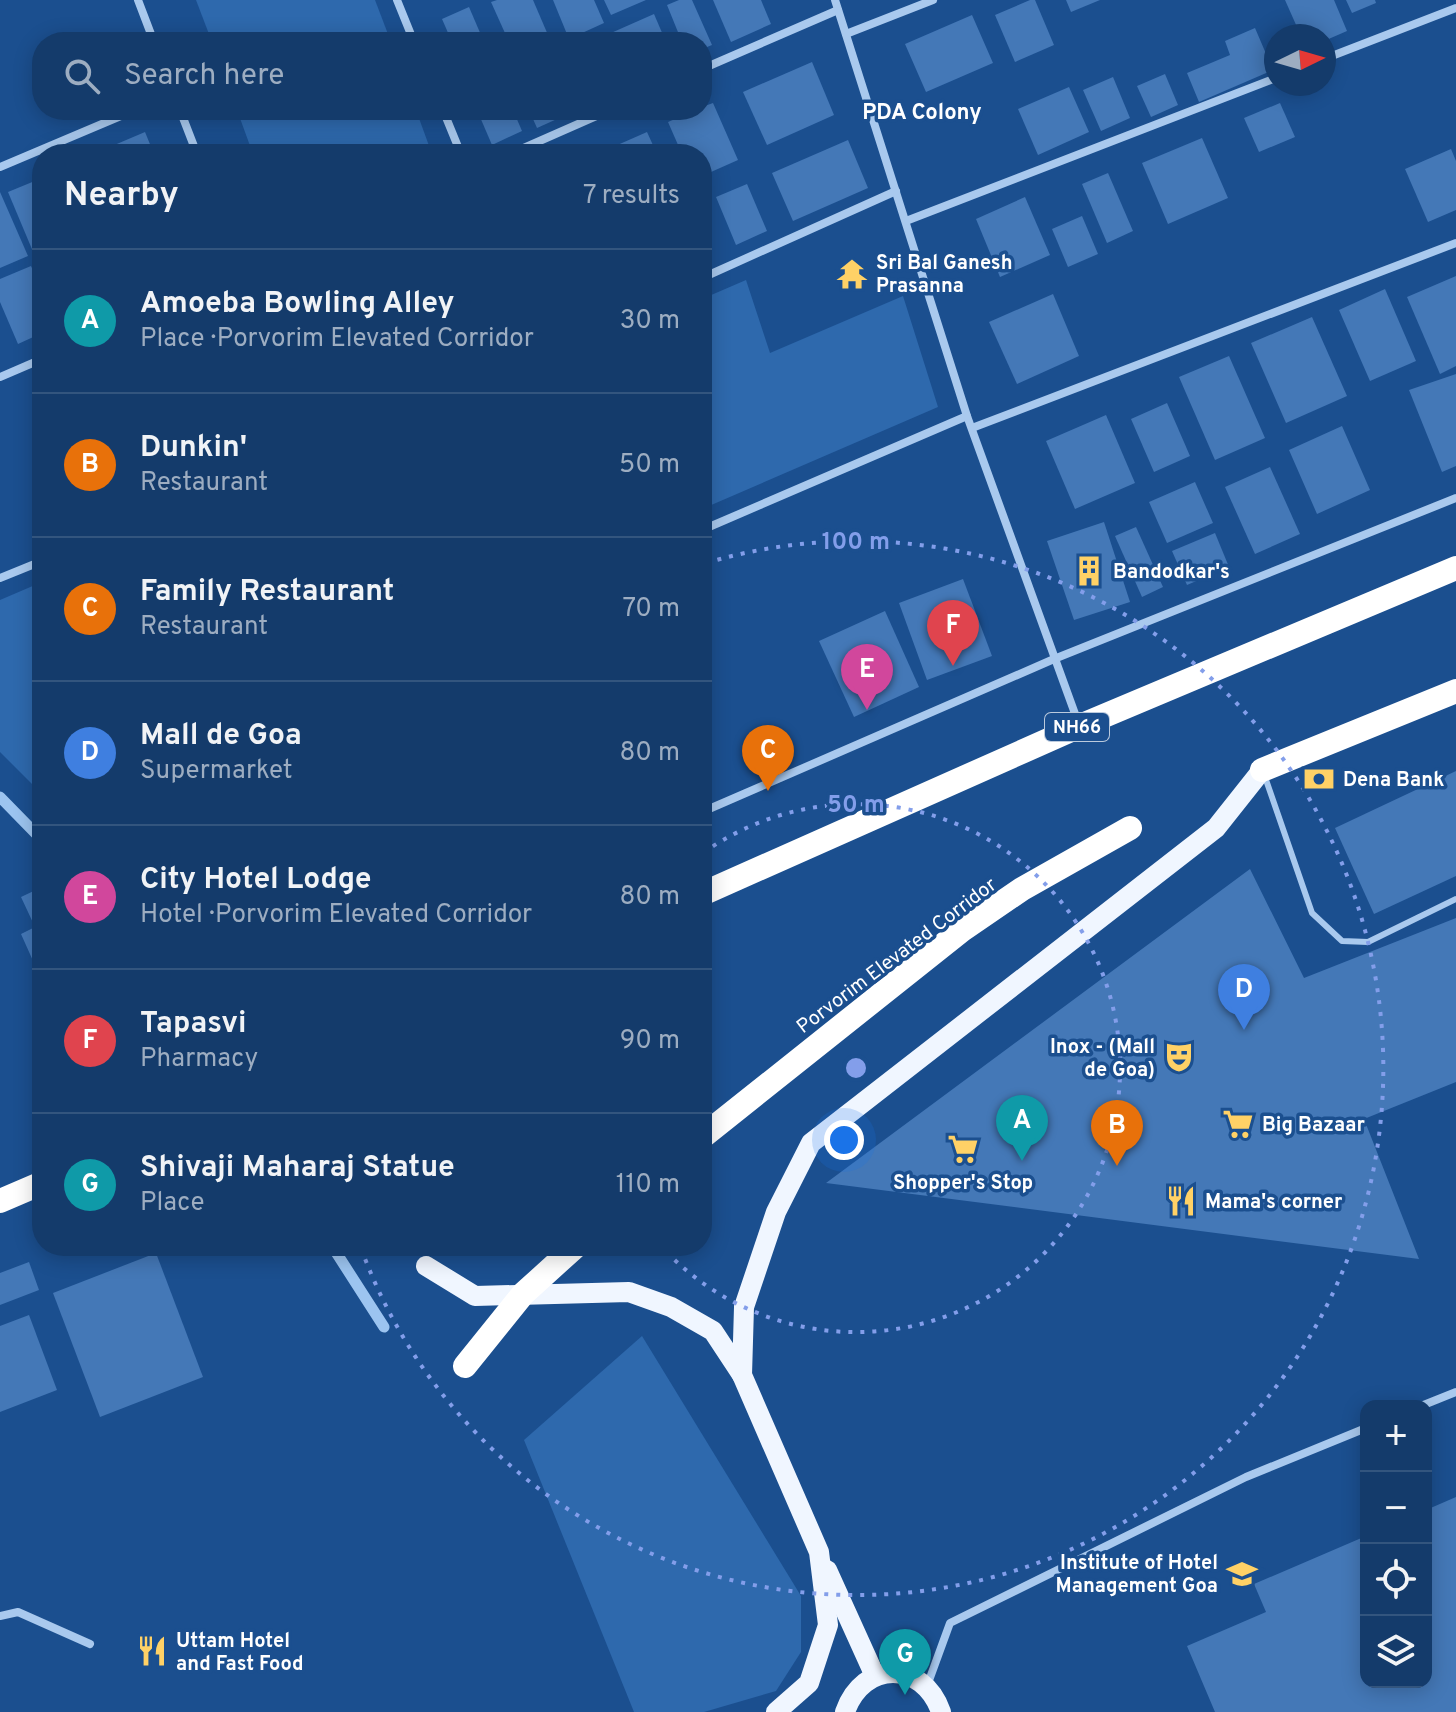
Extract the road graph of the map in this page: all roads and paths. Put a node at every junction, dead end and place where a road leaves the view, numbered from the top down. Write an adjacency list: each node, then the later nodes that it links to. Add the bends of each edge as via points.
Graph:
1 (138, 0): 7 (street)
2 (397, 0): 8 (street)
3 (933, 0): 9 (street)
4 (1454, 0): 6 (street)
5 (836, 5): 9 (street); 11 (street)
6 (1456, 7): 10 (street)
7 (150, 32)
8 (410, 32)
9 (846, 34): 23 (street)
10 (1336, 54)
11 (712, 64)
12 (1264, 83): 24 (street)
13 (111, 120): 17 (street)
14 (184, 120): 18 (street)
15 (447, 120): 19 (street)
16 (587, 120): 20 (street)
17 (54, 144)
18 (193, 144)
19 (457, 144)
20 (533, 144)
21 (32, 153): 22 (street)
22 (0, 167)
23 (896, 191): 24 (street); 26 (street)
24 (906, 221): 29 (street)
25 (1456, 243): 30 (street)
26 (712, 274)
27 (32, 363): 28 (street)
28 (0, 377)
29 (967, 416): 30 (street); 32 (street)
30 (972, 428): 36 (street)
31 (1456, 498): 36 (street)
32 (712, 526)
33 (32, 565): 35 (street)
34 (1456, 568): 38 (highway, NH66)
35 (0, 578)
36 (1054, 659): 38 (street); 40 (street)
37 (1456, 691): 39 (highway)
38 (1080, 726): 42 (highway, NH66)
39 (1262, 770): 43 (lane, via 1312,913 1342,941 1368,942); 51 (main road, via 1216,828 811,1143 776,1212 744,1307)
40 (712, 808)
41 (1130, 828): 44 (highway, Porvorim Elevated Corridor, via 962,930)
42 (712, 890)
43 (1456, 899)
44 (712, 1129)
45 (32, 1187): 46 (highway)
46 (0, 1201)
47 (565, 1256): 49 (highway)
48 (426, 1266): 49 (main road, via 475,1296)
49 (523, 1294): 50 (highway); 51 (main road, via 629,1292 671,1307 713,1331)
50 (465, 1366)
51 (742, 1375): 55 (main road)
52 (1456, 1392): 53 (street)
53 (1432, 1402)
54 (1360, 1430): 59 (street, via 1246,1477 950,1623)
55 (819, 1552): 58 (main road); 60 (main road, via 828,1625 809,1683)
56 (0, 1616): 57 (street, via 18,1612)
57 (90, 1644)
58 (875, 1676): 59 (main road, via 903,1673); 61 (main road, via 851,1696)
59 (927, 1686): 62 (main road)
60 (776, 1712)
61 (845, 1712)
62 (941, 1712)

